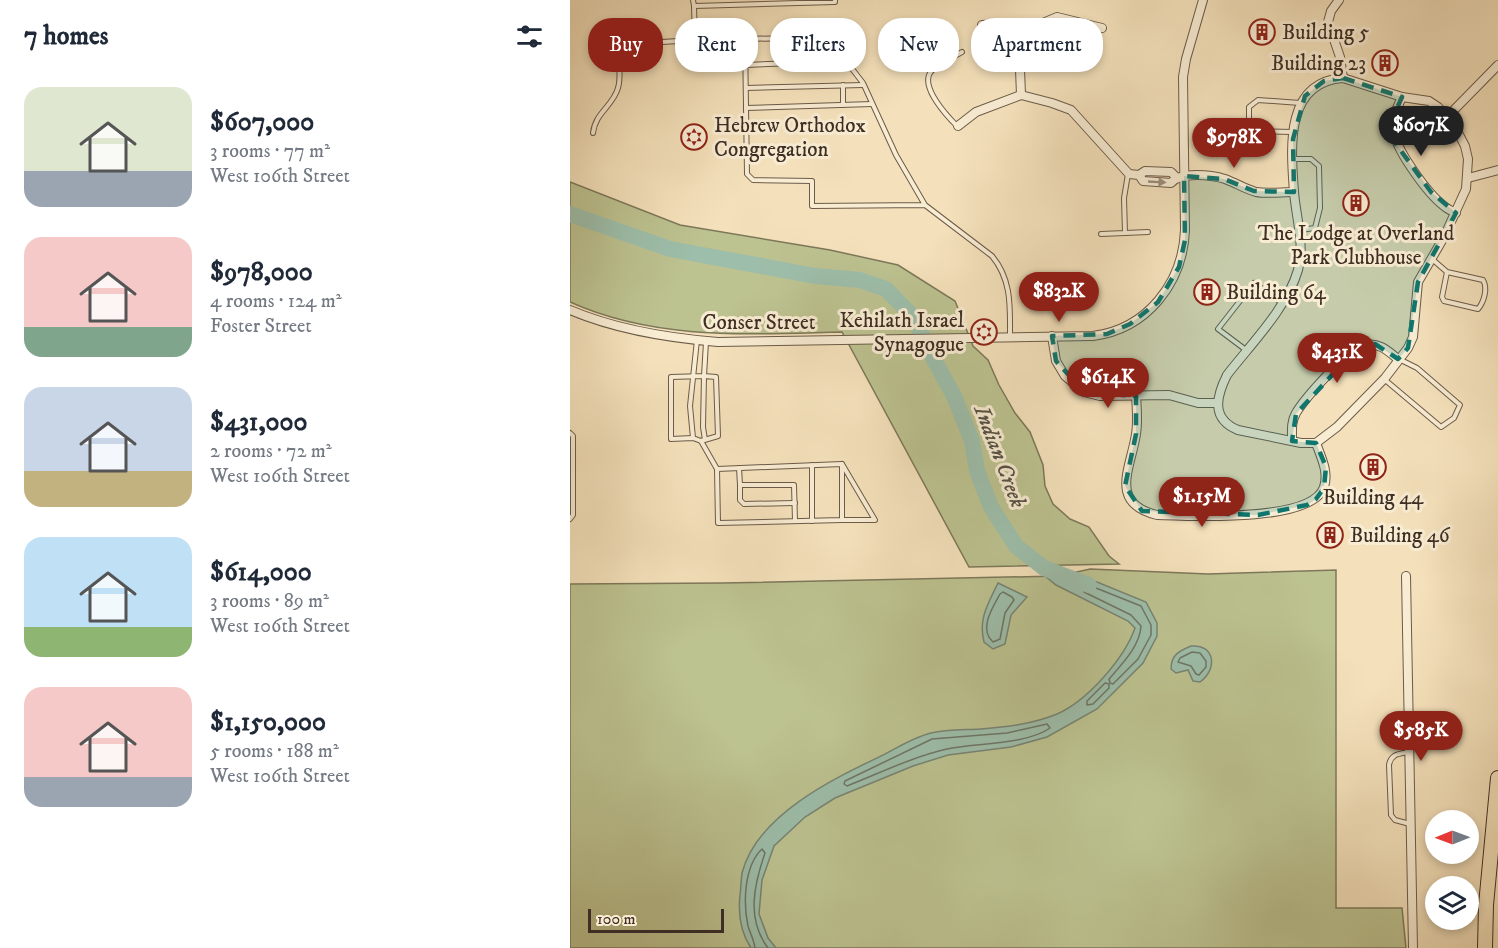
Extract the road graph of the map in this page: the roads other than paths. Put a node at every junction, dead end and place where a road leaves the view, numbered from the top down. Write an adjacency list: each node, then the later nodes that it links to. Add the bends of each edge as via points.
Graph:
1 (693, 0): 5 (lane)
2 (835, 0): 5 (lane)
3 (1203, 0): 30 (street, via 1183,77)
4 (1339, 0): 13 (street, via 1328,22)
5 (694, 6): 6 (lane)
6 (694, 18)
7 (675, 41): 26 (lane, via 629,44 624,48 617,91 600,113)
8 (962, 52): 24 (lane, via 938,65 927,80 928,88)
9 (1498, 65): 23 (street)
10 (745, 72): 16 (lane)
11 (854, 72): 15 (lane)
12 (1020, 72): 17 (street)
13 (1343, 78): 18 (street); 19 (street, via 1324,81)
14 (843, 85): 15 (lane); 16 (lane); 20 (lane)
15 (863, 85): 21 (lane)
16 (746, 88): 22 (lane)
17 (1021, 95): 24 (street, via 976,112); 29 (street, via 1071,110)
18 (1402, 97): 23 (street, via 1428,101); 34 (street, via 1394,115 1396,144 1438,201)
19 (1300, 103): 25 (street); 25 (lane, via 1258,100 1249,107 1249,126 1256,131)
20 (843, 105): 21 (lane); 22 (lane)
21 (872, 105): 33 (lane)
22 (746, 108): 33 (lane, via 747,174 753,180 812,181 812,206)
23 (1448, 116): 31 (street, via 1465,146)
24 (958, 126)
25 (1294, 132): 27 (street)
26 (593, 133)
27 (1293, 159): 32 (street); 35 (lane, via 1311,159 1319,166 1320,208 1315,228)
28 (1498, 170): 31 (street)
29 (1129, 174): 30 (street, via 1171,172); 37 (lane, via 1124,198)
30 (1180, 177): 32 (street, via 1224,179 1261,192); 43 (street, Conser Street, via 1183,254 1158,302 1130,324 1107,334)
31 (1468, 178): 34 (street)
32 (1294, 192): 35 (street)
33 (925, 205): 44 (lane, via 999,264 1010,293)
34 (1456, 213): 39 (street)
35 (1299, 231): 41 (street, via 1299,267)
36 (1148, 232): 37 (lane)
37 (1125, 233): 38 (lane)
38 (1101, 234)
39 (1431, 259): 40 (lane); 47 (street, via 1418,282 1413,337)
40 (1447, 272): 40 (lane, via 1483,280 1486,286 1478,309 1444,301)
41 (1282, 303): 46 (street); 46 (lane, via 1254,283 1218,329)
42 (570, 310): 45 (street, Conser Street, via 640,332)
43 (1052, 336): 44 (street, Conser Street); 51 (street, via 1056,361 1065,376 1084,392)
44 (1010, 337): 45 (street, Conser Street)
45 (701, 340): 48 (lane); 49 (lane)
46 (1246, 350): 52 (street, via 1227,375)
47 (1398, 359): 50 (street); 50 (lane, via 1417,368 1460,405 1454,418 1441,427); 55 (street, via 1375,344 1357,348 1296,414 1291,426)
48 (692, 376): 49 (lane); 54 (lane); 54 (lane, via 671,377 671,439)
49 (704, 376): 56 (lane); 56 (lane, via 716,376 718,436)
50 (1384, 379): 57 (street)
51 (1136, 396): 52 (street, via 1168,395 1198,403); 57 (street, via 1136,434 1125,486 1142,512 1258,514 1307,505 1324,488 1326,467)
52 (1217, 403): 55 (street, via 1230,427)
53 (570, 433): 63 (lane)
54 (693, 438): 56 (lane)
55 (1292, 440): 57 (street)
56 (703, 441): 61 (lane)
57 (1316, 443)
58 (842, 464): 59 (lane); 66 (lane); 66 (lane, via 875,520)
59 (812, 465): 60 (lane); 68 (lane)
60 (739, 468): 61 (lane); 62 (lane)
61 (717, 469): 67 (lane, via 718,523)
62 (740, 485): 64 (lane, via 740,500 744,504); 64 (lane, via 794,485)
63 (572, 495): 65 (lane)
64 (795, 503): 67 (lane)
65 (570, 519)
66 (842, 520): 68 (lane)
67 (795, 521): 68 (lane)
68 (812, 521)
69 (1406, 576): 70 (street)
70 (1408, 752): 72 (street); 72 (lane, via 1394,754 1389,765 1391,815)
71 (1498, 778): 74 (highway)
72 (1410, 824): 73 (street)
73 (1413, 948)
74 (1485, 948)

